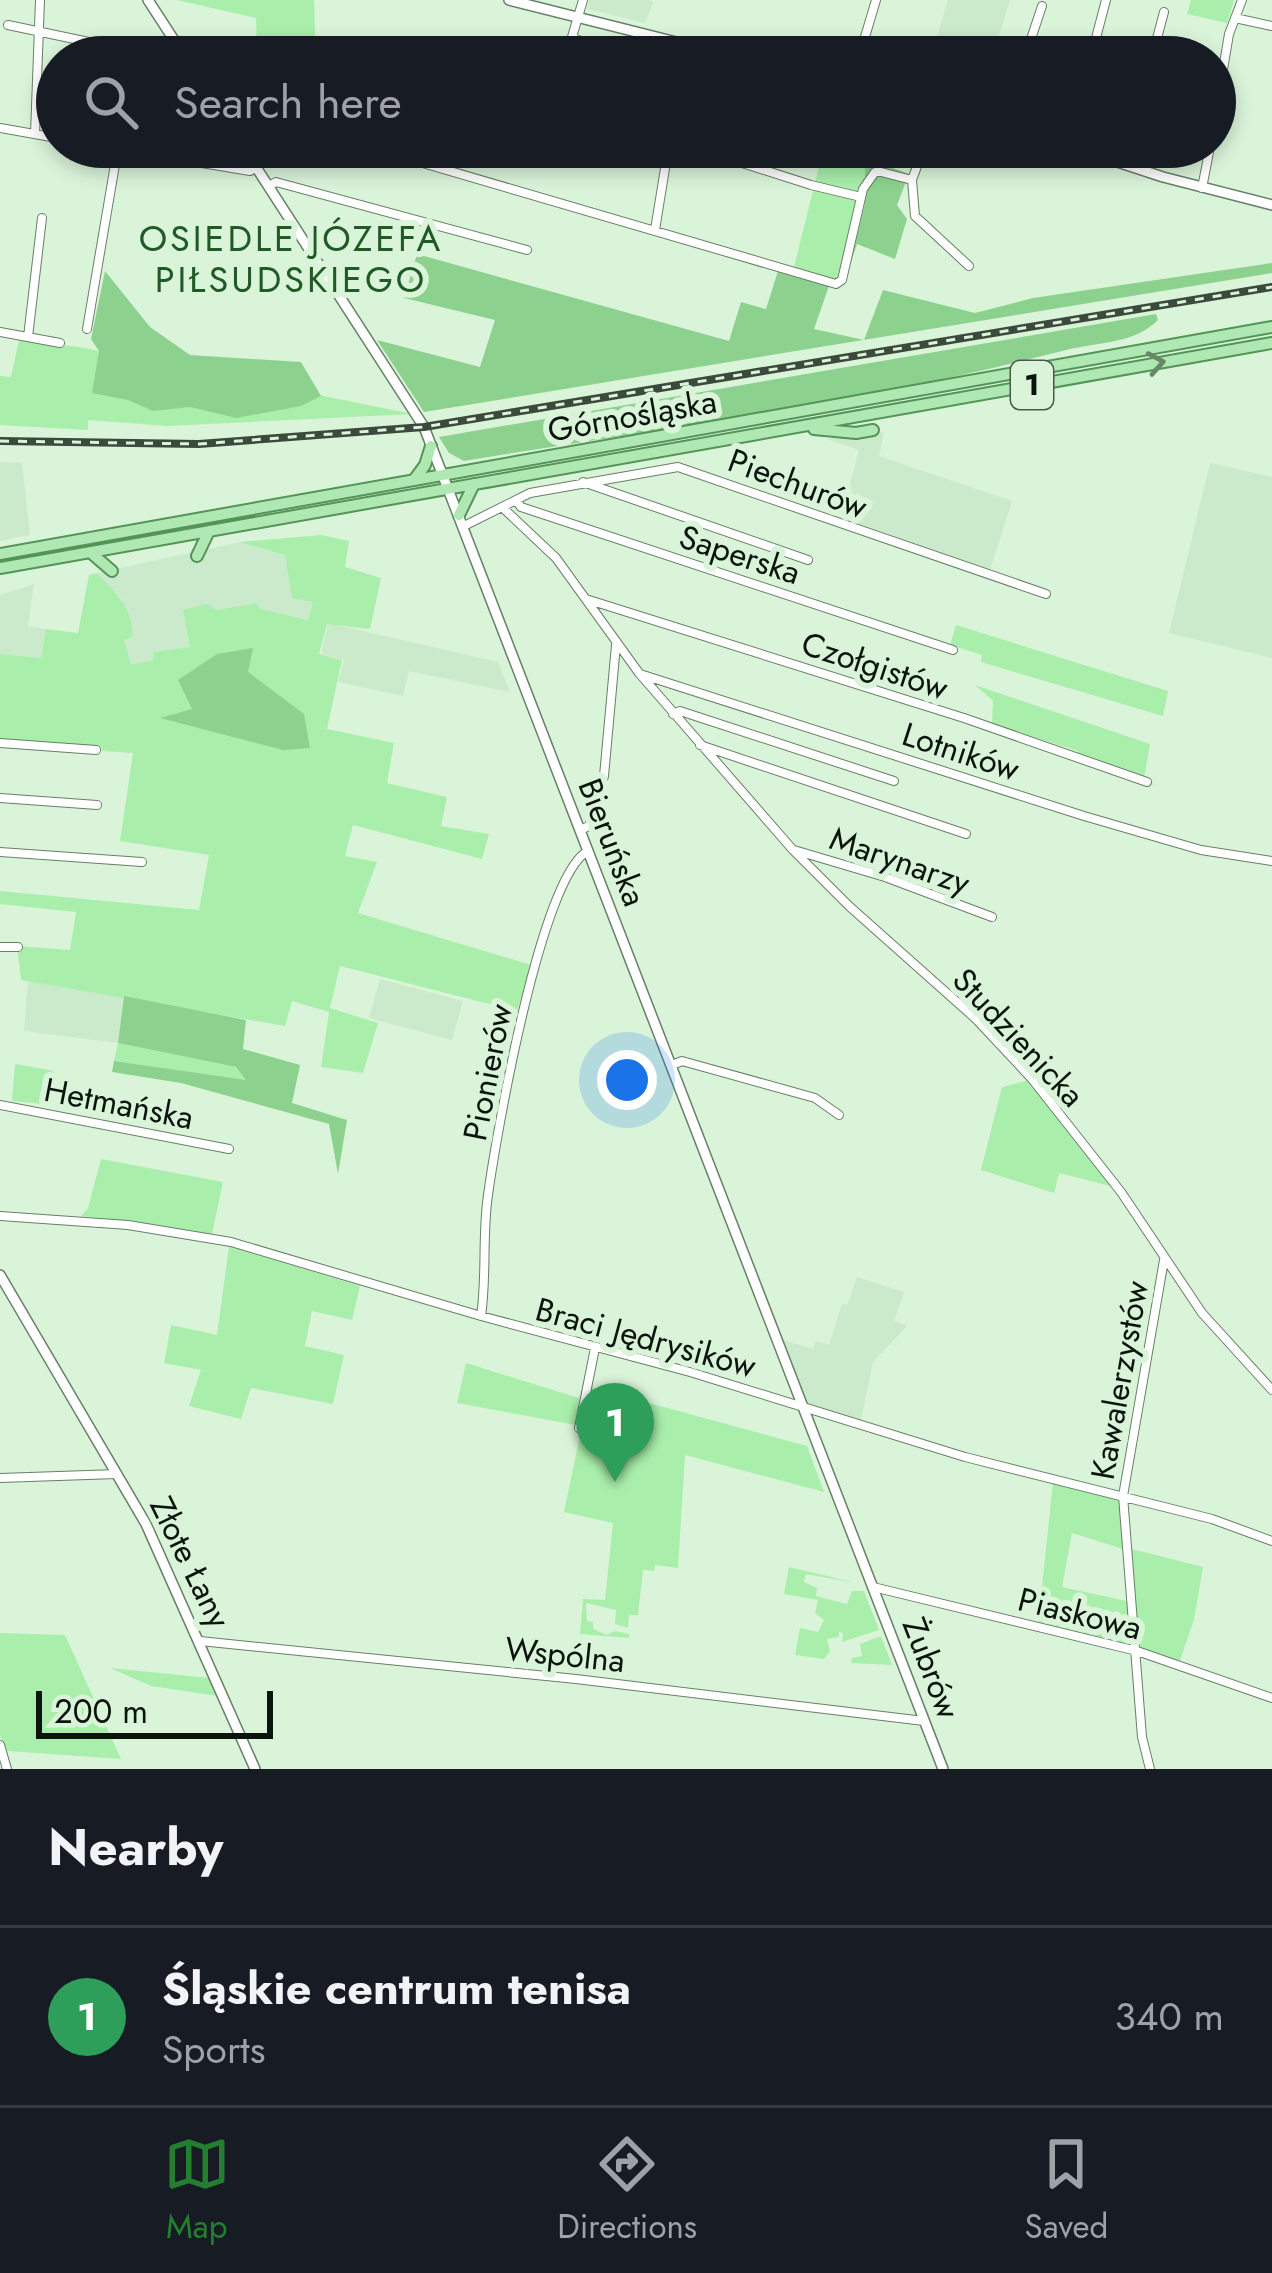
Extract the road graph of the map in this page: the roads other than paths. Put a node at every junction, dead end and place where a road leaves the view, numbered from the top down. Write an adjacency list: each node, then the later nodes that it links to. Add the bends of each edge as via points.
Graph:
1 (40, 0): 14 (street)
2 (148, 0): 17 (street)
3 (509, 0): 10 (street)
4 (583, 0): 10 (street)
5 (876, 0): 20 (street)
6 (1106, 0): 22 (street)
7 (1242, 0): 11 (street)
8 (1042, 6): 21 (street)
9 (1164, 12): 23 (street)
10 (579, 18): 18 (street); 19 (street)
11 (1235, 18): 13 (street); 24 (street)
12 (8, 25): 14 (street)
13 (1272, 26)
14 (40, 32): 15 (street); 16 (street)
15 (40, 36)
16 (59, 36)
17 (171, 36)
18 (572, 36)
19 (651, 36)
20 (865, 36)
21 (1032, 36)
22 (1096, 36)
23 (1158, 36)
24 (1231, 36)
25 (36, 114): 27 (street)
26 (0, 128): 27 (street)
27 (35, 134)
28 (115, 168): 46 (street)
29 (257, 168): 37 (street, Bieruńska)
30 (441, 168): 42 (street)
31 (665, 168): 42 (street)
32 (758, 168): 39 (street)
33 (916, 168): 36 (street)
34 (1136, 168): 38 (street)
35 (1206, 168): 38 (street)
36 (912, 180): 39 (street, via 875,172); 44 (street, via 915,216)
37 (268, 186): 43 (street); 53 (street, Bieruńska)
38 (1202, 188): 40 (street)
39 (861, 196): 42 (street, via 836,284)
40 (1272, 205)
41 (42, 218): 48 (street)
42 (655, 230)
43 (527, 250)
44 (969, 266)
45 (1268, 327): 56 (main road, Górnośląska / 1)
46 (88, 329)
47 (0, 332): 48 (street)
48 (28, 337): 49 (street)
49 (60, 343)
50 (1272, 343): 51 (main road, Górnośląska / 1, one-way to 50)
51 (793, 428): 52 (main road); 57 (main road, Górnośląska / 1)
52 (873, 430)
53 (431, 446): 54 (main road); 56 (street, Bieruńska)
54 (414, 480): 56 (main road, Górnośląska / 1); 63 (main road, Górnośląska / 1)
55 (581, 481): 58 (street, Piechurów); 65 (street); 68 (street, Piechurów, via 692,470)
56 (446, 482): 57 (main road, Górnośląska / 1); 60 (street, Bieruńska); 61 (main road, Górnośląska / 1)
57 (474, 484): 60 (main road)
58 (516, 500): 59 (street, Piechurów); 71 (street, Saperska)
59 (502, 506): 60 (street, Piechurów); 69 (street, Studzienicka)
60 (461, 520): 81 (street, Bieruńska)
61 (209, 531): 62 (main road, Górnośląska / 1); 64 (main road)
62 (90, 552): 66 (main road, Górnośląska / 1); 67 (main road)
63 (0, 554)
64 (197, 556)
65 (808, 560)
66 (0, 568)
67 (112, 571)
68 (1046, 594)
69 (588, 599): 70 (street, Studzienicka); 78 (street, Czołgistów)
70 (616, 643): 72 (street, Studzienicka); 81 (street, via 601,795)
71 (953, 650)
72 (639, 674): 73 (street, Studzienicka); 86 (street, Lotników, via 1084,816)
73 (673, 714): 75 (street, Studzienicka); 77 (street, Lotników)
74 (0, 743): 76 (street)
75 (700, 746): 82 (street); 83 (street, Studzienicka)
76 (96, 750)
77 (894, 781)
78 (1147, 782)
79 (0, 798): 80 (street)
80 (97, 806)
81 (580, 830): 84 (street, Bieruńska)
82 (966, 833)
83 (793, 850): 88 (street, Marynarzy); 96 (street, Studzienicka, via 1032,1079)
84 (588, 851): 91 (street, Bieruńska); 98 (street, Pionierów, via 553,913 526,992 487,1198)
85 (0, 852): 87 (street)
86 (1272, 861)
87 (142, 862)
88 (992, 917)
89 (0, 946): 90 (street)
90 (18, 947)
91 (672, 1065): 93 (street, via 682,1061 815,1098); 101 (street, Bieruńska)
92 (0, 1105): 94 (street, Hetmańska)
93 (839, 1115)
94 (229, 1149)
95 (0, 1216): 98 (street, Braci Jędrysików, via 231,1242)
96 (1164, 1260): 100 (street, Studzienicka); 105 (street, Kawalerzystów)
97 (0, 1275): 103 (street, Złote Łany)
98 (481, 1316): 99 (street, Braci Jędrysików)
99 (595, 1348): 101 (street, Braci Jędrysików); 102 (street)
100 (1272, 1390)
101 (804, 1406): 105 (street, Braci Jędrysików); 107 (street, Bieruńska)
102 (579, 1428)
103 (117, 1474): 104 (street); 108 (street, Złote Łany)
104 (0, 1478)
105 (1123, 1496): 106 (street, Braci Jędrysików); 109 (street, Kawalerzystów)
106 (1272, 1541)
107 (872, 1587): 109 (street, Piaskowa); 111 (street, Żubrów)
108 (200, 1641): 111 (street, Wspólna); 114 (street, Złote Łany)
109 (1137, 1651): 110 (street, Piaskowa); 116 (street, Kawalerzystów)
110 (1272, 1698)
111 (924, 1721): 115 (street, Żubrów)
112 (0, 1745): 113 (street)
113 (7, 1769)
114 (255, 1769)
115 (943, 1769)
116 (1150, 1769)

